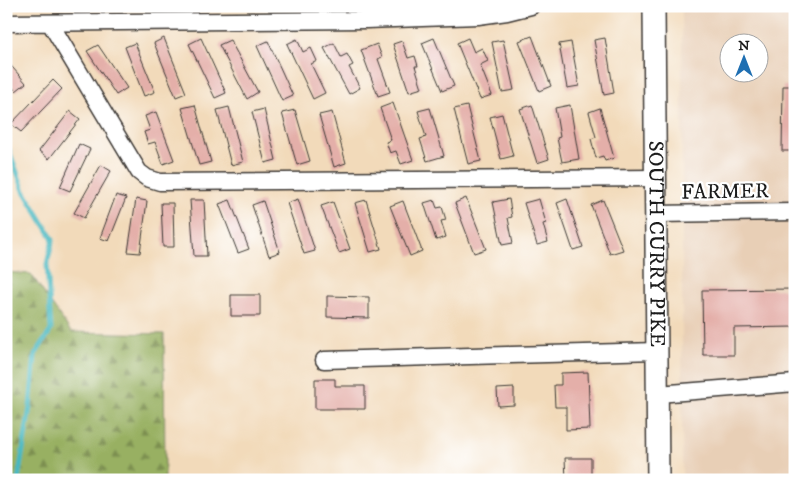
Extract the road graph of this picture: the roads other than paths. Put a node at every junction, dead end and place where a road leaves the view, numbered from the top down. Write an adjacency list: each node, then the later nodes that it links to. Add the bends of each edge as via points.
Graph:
1 (531, 6): 3 (street, via 478,16 422,18)
2 (654, 6): 5 (main road, SOUTH CURRY PIKE)
3 (50, 23): 4 (street); 5 (street, via 139,172 160,182)
4 (6, 24)
5 (656, 178): 7 (main road, SOUTH CURRY PIKE)
6 (795, 212): 7 (street, FARMER)
7 (656, 214): 8 (main road, SOUTH CURRY PIKE)
8 (657, 351): 9 (street); 11 (main road, SOUTH CURRY PIKE)
9 (324, 360)
10 (795, 383): 11 (street)
11 (658, 394): 12 (main road, SOUTH CURRY PIKE)
12 (658, 480)

